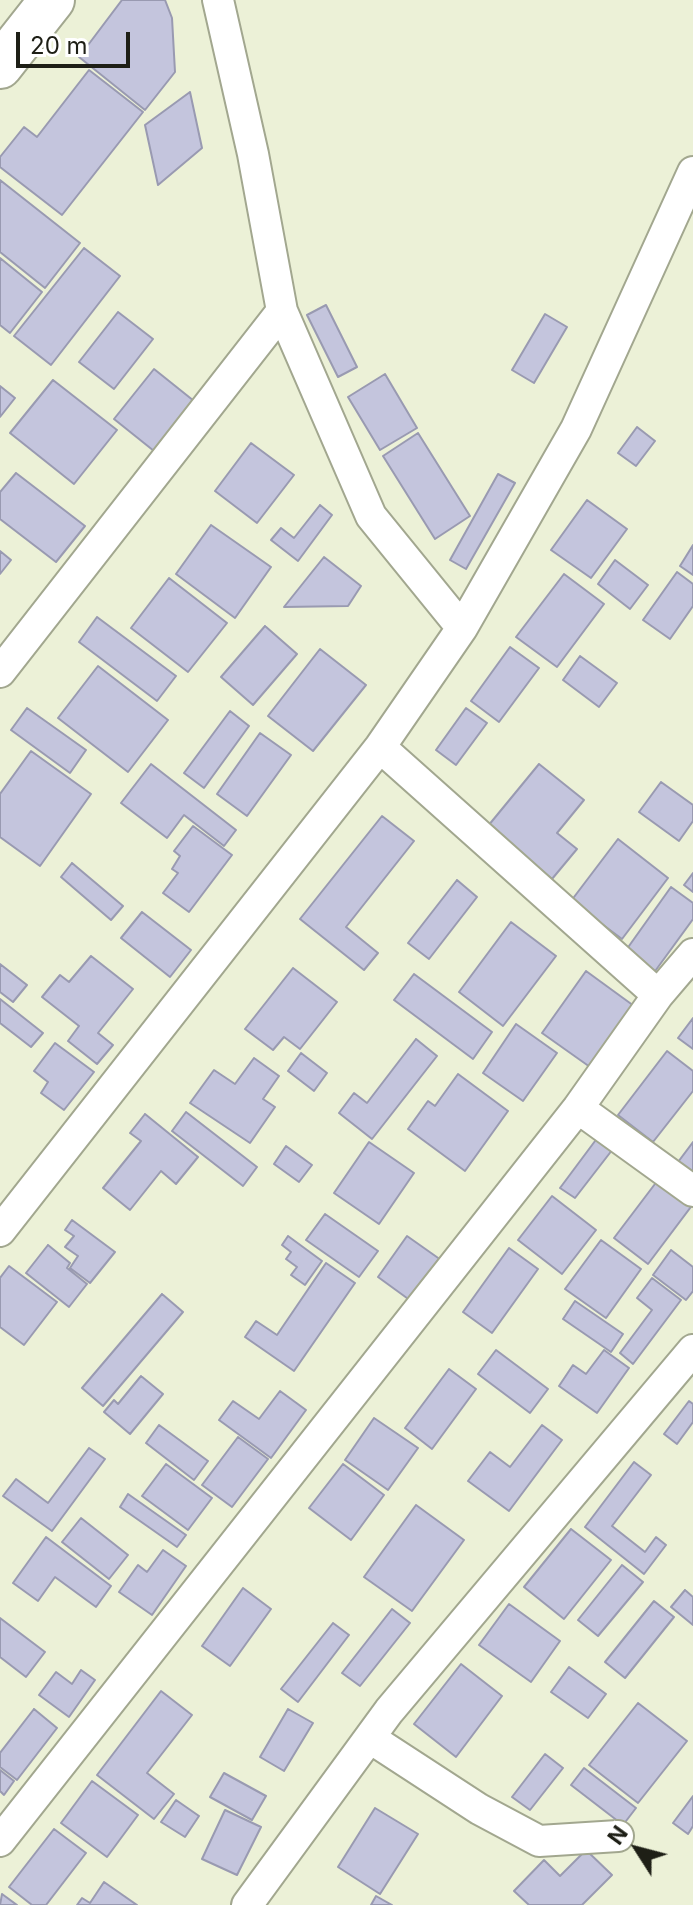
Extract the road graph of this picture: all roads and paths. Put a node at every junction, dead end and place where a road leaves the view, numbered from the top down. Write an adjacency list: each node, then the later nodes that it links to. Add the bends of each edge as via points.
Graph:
1 (52, 0): 3 (street)
2 (218, 0): 5 (street)
3 (0, 66)
4 (693, 172): 6 (street, via 576,429)
5 (282, 311): 6 (street, via 371,516); 7 (street)
6 (462, 628): 8 (street)
7 (0, 672)
8 (380, 747): 10 (street); 13 (street)
9 (693, 954): 10 (street)
10 (658, 995): 11 (street)
11 (578, 1108): 12 (street); 17 (street)
12 (693, 1191)
13 (0, 1231)
14 (693, 1350): 15 (street)
15 (370, 1738): 16 (street, via 539,1841); 18 (street)
16 (618, 1836)
17 (0, 1841)
18 (247, 1905)

